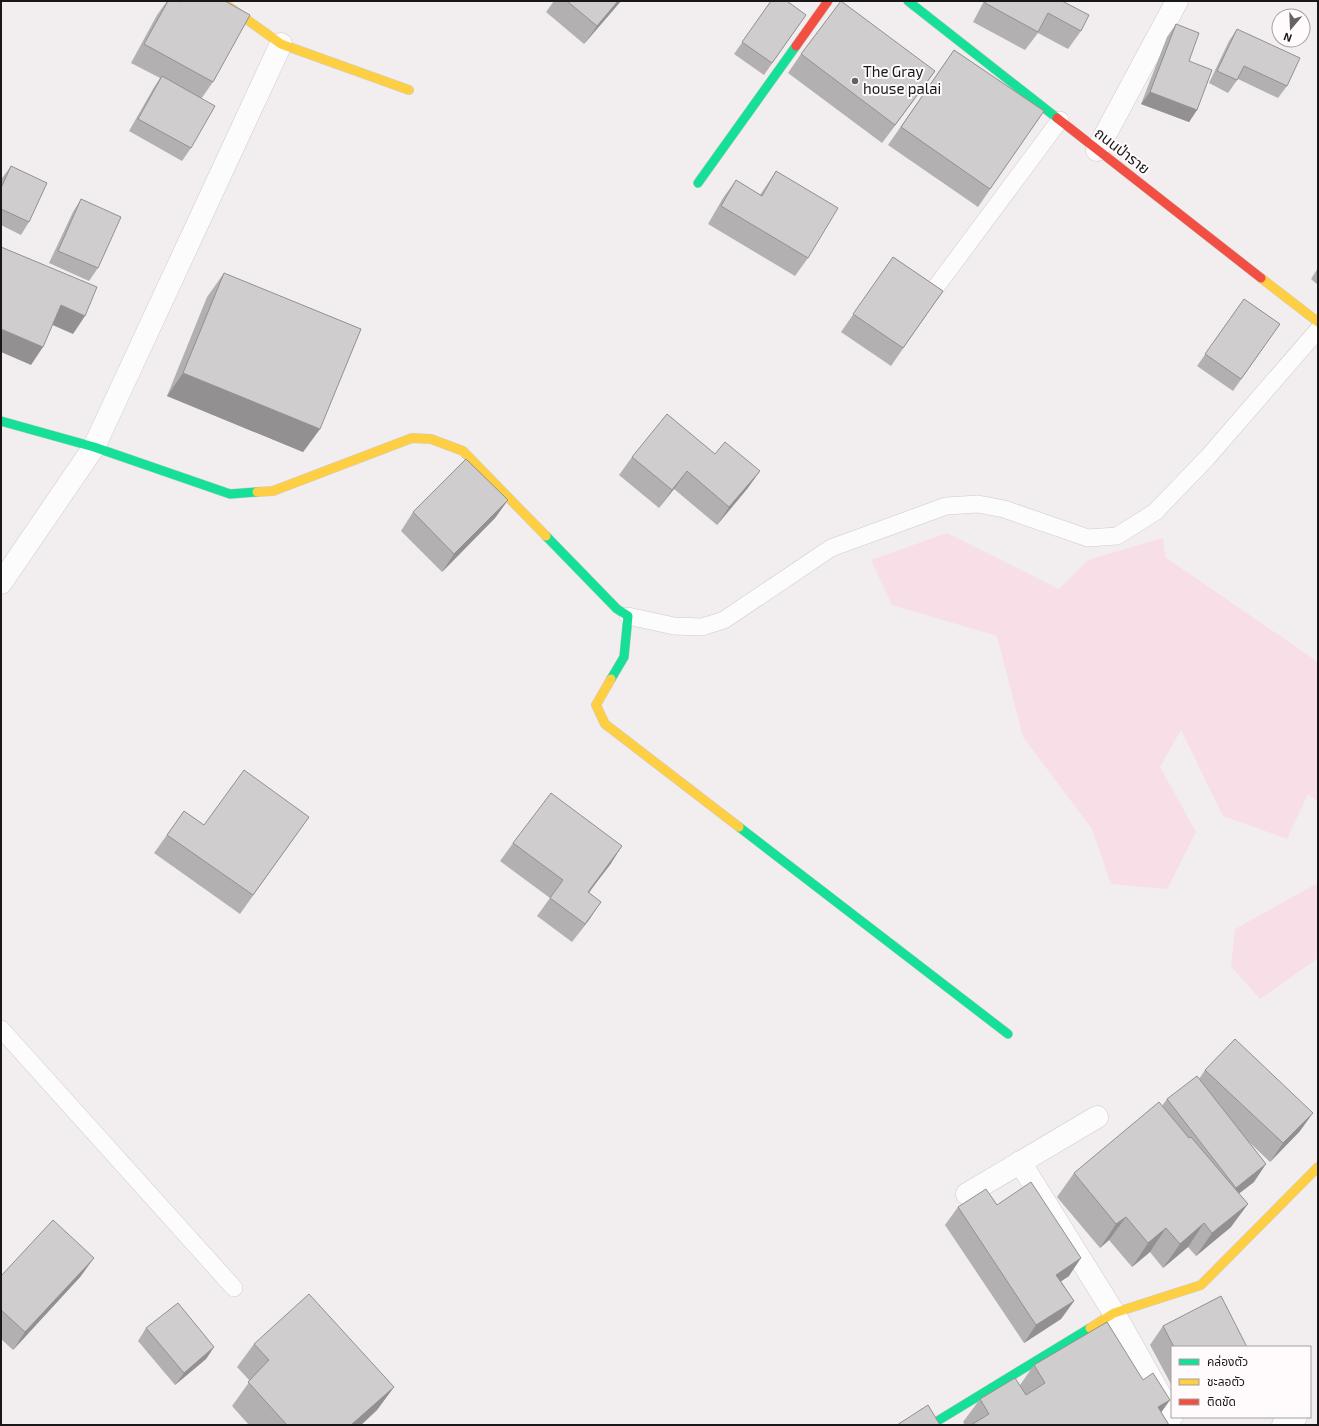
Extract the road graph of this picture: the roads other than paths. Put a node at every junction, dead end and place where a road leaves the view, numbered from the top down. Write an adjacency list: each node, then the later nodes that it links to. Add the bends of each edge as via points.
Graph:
1 (828, 1): 9 (street)
2 (908, 1): 7 (street, ถนนป่าราย)
3 (1177, 1): 8 (street)
4 (226, 2): 5 (street)
5 (281, 44): 6 (street); 14 (street)
6 (409, 90)
7 (1060, 120): 8 (street, ถนนป่าราย); 10 (lane)
8 (1097, 150): 11 (street, ถนนป่าราย)
9 (698, 183)
10 (930, 295)
11 (1318, 322)
12 (1318, 330): 16 (lane, via 1207,458 1155,512 1117,536 1088,538 1004,509 978,504 946,506 830,548 724,620 702,627 674,626)
13 (1, 421): 14 (street)
14 (94, 447): 15 (street); 16 (street, via 230,494 273,491 412,438 431,439 463,451 617,609)
15 (1, 583)
16 (628, 616): 18 (street, via 624,656 596,705 605,724)
17 (1, 1029): 23 (lane)
18 (1008, 1034)
19 (1097, 1117): 20 (street)
20 (1020, 1162): 22 (street); 24 (street)
21 (1318, 1167): 24 (street, via 1201,1285)
22 (967, 1194)
23 (234, 1288)
24 (1114, 1313): 25 (street); 27 (street)
25 (1171, 1414)
26 (1294, 1418): 28 (street)
27 (939, 1420)
28 (1283, 1425)

